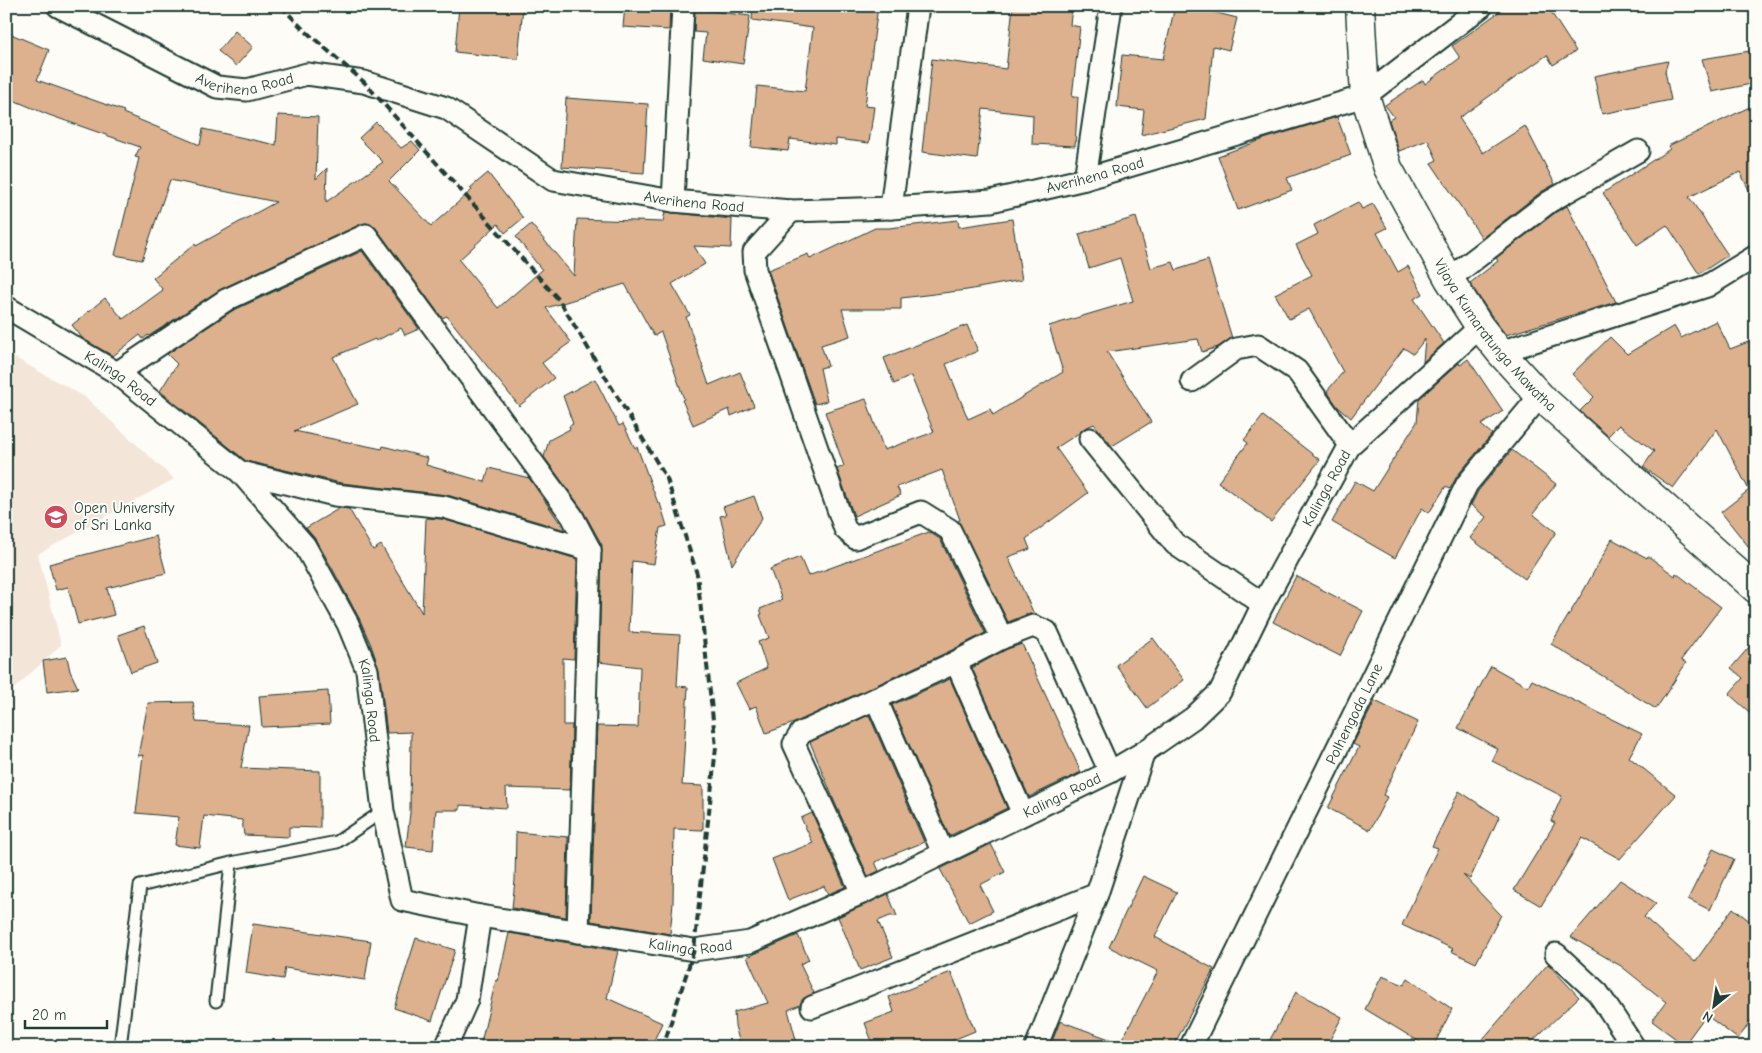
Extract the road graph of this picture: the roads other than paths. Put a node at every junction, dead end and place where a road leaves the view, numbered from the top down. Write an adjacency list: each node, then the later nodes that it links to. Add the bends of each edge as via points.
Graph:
1 (58, 6): 10 (street, Averihena Road, via 217,87 247,90 307,74 364,82 446,108 553,180)
2 (682, 6): 10 (street)
3 (918, 6): 11 (street)
4 (1111, 6): 9 (street)
5 (1360, 6): 7 (main road, Vijaya Kumaratunga Mawatha)
6 (1482, 6): 7 (street)
7 (1365, 96): 9 (street, Averihena Road); 14 (main road, Vijaya Kumaratunga Mawatha, via 1388,168)
8 (1638, 152): 14 (street, via 1549,202)
9 (1085, 179): 11 (street, Averihena Road, via 991,201)
10 (673, 201): 12 (street, Averihena Road)
11 (890, 208): 12 (street, Averihena Road)
12 (791, 211): 27 (street, via 754,252 755,270 845,528 855,538 921,512 950,530)
13 (1756, 256): 17 (street, via 1707,286)
14 (1448, 279): 16 (main road, Vijaya Kumaratunga Mawatha)
15 (6, 307): 18 (street, Kalinga Road)
16 (1480, 327): 17 (main road, Vijaya Kumaratunga Mawatha); 22 (street, Kalinga Road)
17 (1500, 352): 20 (main road, Vijaya Kumaratunga Mawatha)
18 (117, 373): 23 (street, Kalinga Road); 24 (street, via 226,300 366,235 572,516)
19 (1192, 381): 22 (street, via 1236,350 1258,345 1297,371)
20 (1540, 396): 25 (main road, Vijaya Kumaratunga Mawatha); 43 (street, Polhengoda Lane, via 1468,484)
21 (1090, 439): 26 (street, via 1175,544)
22 (1350, 445): 26 (street, Kalinga Road)
23 (240, 472): 24 (street, via 335,495 444,507); 32 (street, Kalinga Road, via 305,546 348,624 367,670)
24 (590, 550): 39 (street)
25 (1756, 589)
26 (1263, 604): 30 (street, Kalinga Road, via 1220,692 1193,718)
27 (1002, 638): 28 (street); 31 (street, via 1033,626 1047,632)
28 (956, 662): 29 (street); 33 (street)
29 (876, 699): 34 (street); 36 (street, via 801,733 794,744)
30 (1144, 752): 31 (street, Kalinga Road); 37 (street)
31 (1110, 772): 33 (street, Kalinga Road)
32 (383, 812): 35 (lane, via 338,842); 38 (street, Kalinga Road, via 402,900)
33 (1023, 814): 34 (street, Kalinga Road)
34 (943, 853): 36 (street, Kalinga Road)
35 (231, 862): 41 (lane); 44 (lane, via 140,886)
36 (862, 893): 39 (street, Kalinga Road, via 750,942 694,950)
37 (1097, 894): 42 (street); 46 (street)
38 (480, 916): 39 (street, Kalinga Road); 45 (street, via 467,1000)
39 (578, 932)
40 (1556, 954): 47 (street, via 1598,993)
41 (216, 1001)
42 (812, 1007)
43 (1191, 1046)
44 (120, 1047)
45 (446, 1047)
46 (1036, 1047)
47 (1634, 1047)

